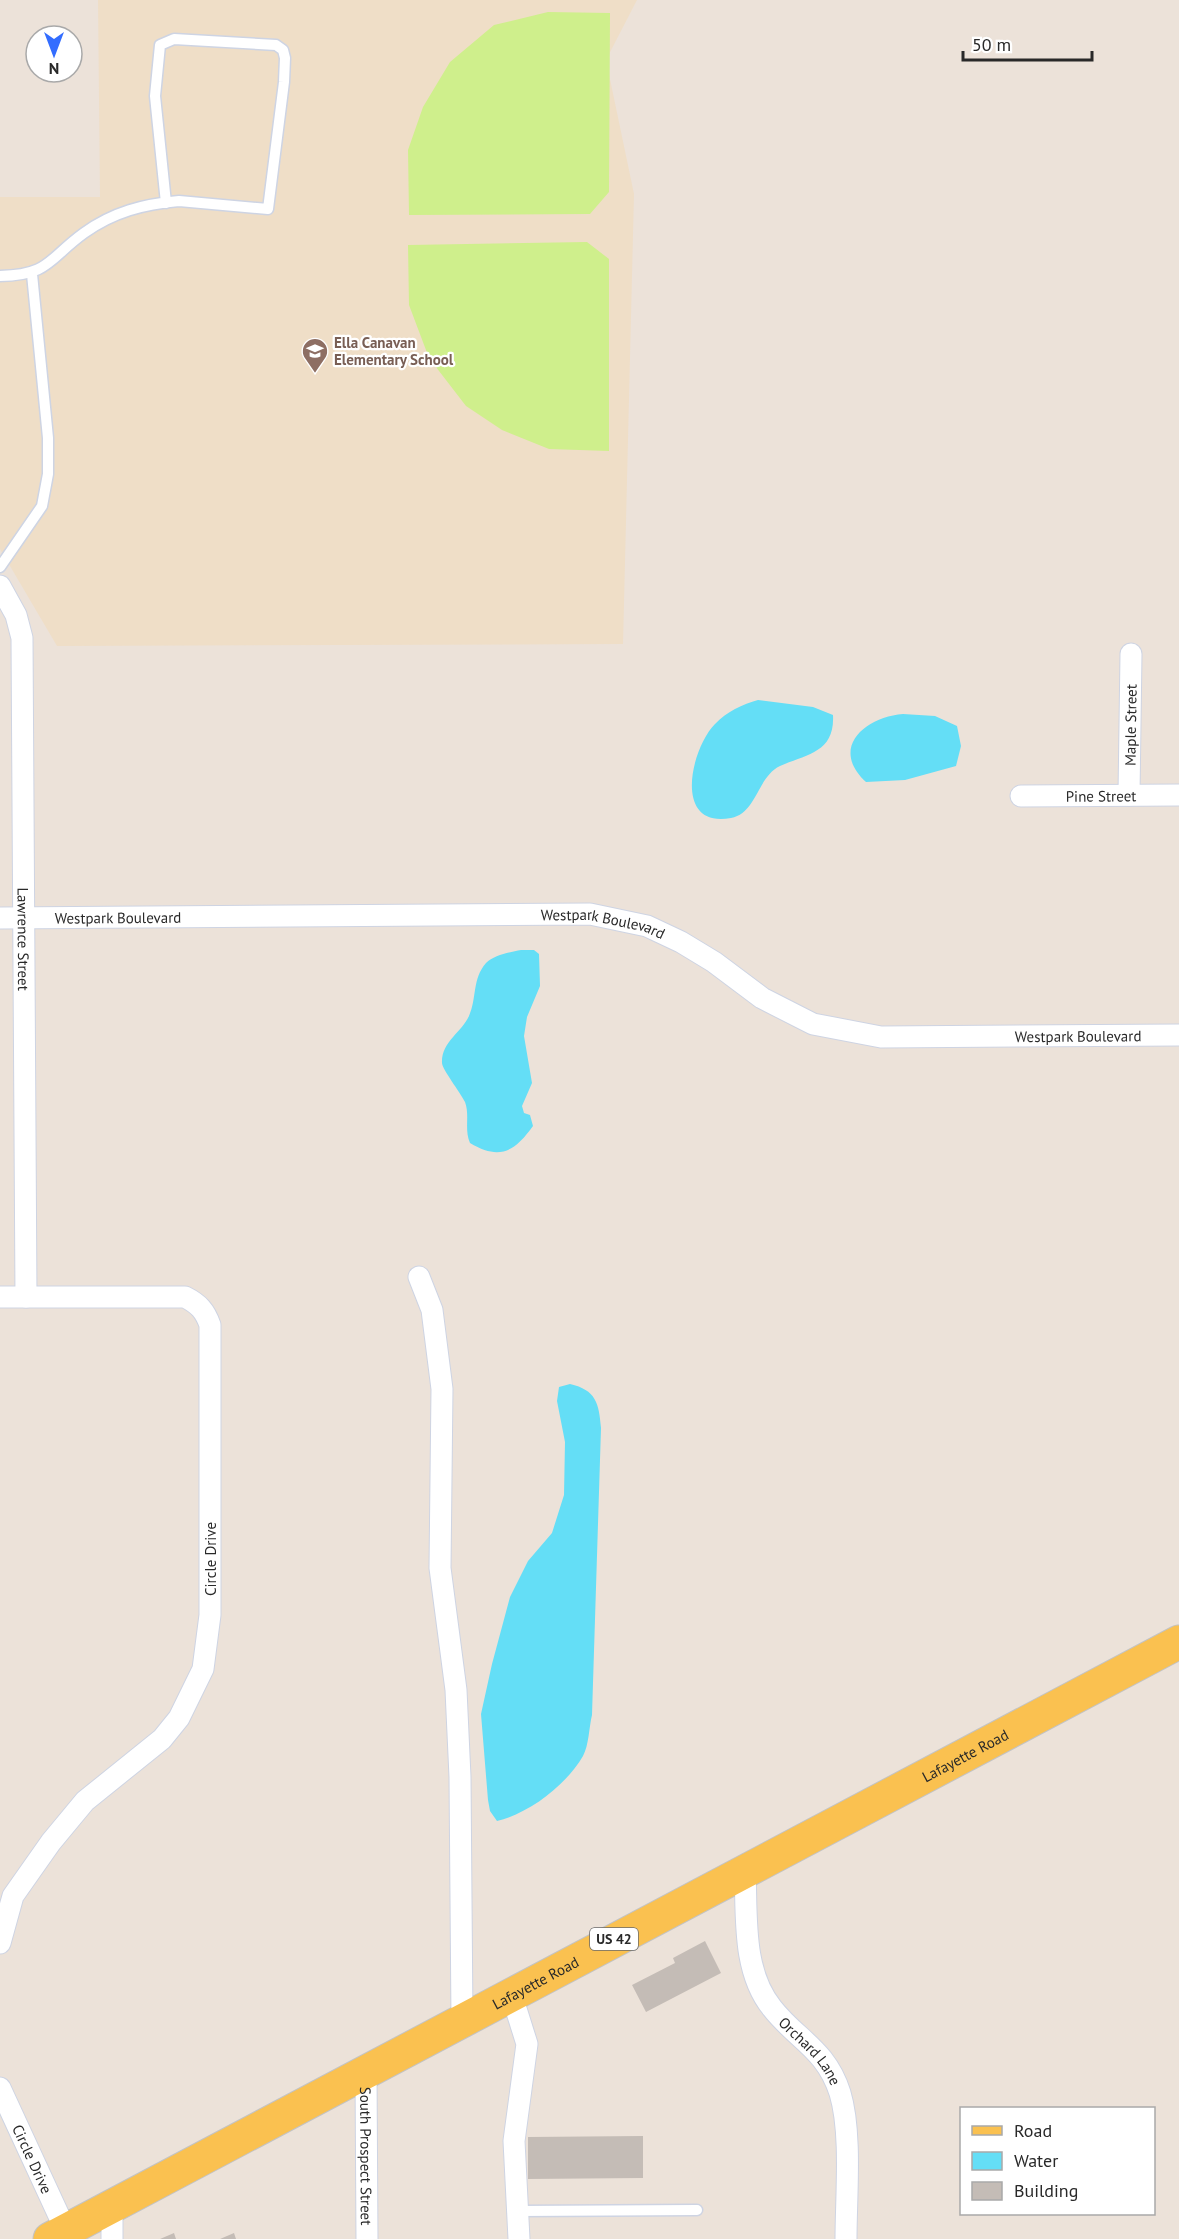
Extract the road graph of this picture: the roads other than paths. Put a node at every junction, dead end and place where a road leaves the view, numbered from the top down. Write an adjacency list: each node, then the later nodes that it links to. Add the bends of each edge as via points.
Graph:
1 (166, 202): 1 (lane, via 268,209 284,82 283,50 276,45 174,39 160,45 155,96); 2 (lane, via 117,213 83,233)
2 (32, 274): 3 (lane); 4 (lane, via 48,474 42,506)
3 (0, 276)
4 (0, 567)
5 (0, 586): 11 (street, Lawrence Street, via 16,615 22,638)
6 (1131, 654): 7 (street, Maple Street)
7 (1129, 795): 8 (street, Pine Street); 9 (street, Pine Street)
8 (1179, 795)
9 (1021, 796)
10 (0, 918): 11 (street, Westpark Boulevard)
11 (24, 918): 12 (street, Westpark Boulevard, via 590,914 647,926 681,942 762,998 813,1024 881,1037); 15 (street, Lawrence Street)
12 (1179, 1035)
13 (419, 1277): 20 (street, via 432,1310 442,1389 440,1568 456,1690)
14 (0, 1297): 15 (street, Circle Drive)
15 (26, 1297): 18 (street, Circle Drive, via 185,1297 205,1313 210,1325 210,1615 202,1669 179,1718 162,1739 85,1801 51,1842 13,1896)
16 (1179, 1642): 17 (main road, Lafayette Road / US 42)
17 (745, 1871): 19 (main road, Lafayette Road / US 42); 29 (street, Orchard Lane, via 749,1945 759,1987 771,2007 815,2048 839,2092 845,2118)
18 (0, 1943)
19 (511, 1994): 20 (main road, Lafayette Road / US 42); 24 (street, via 527,2044 515,2122)
20 (462, 2020): 21 (main road, Lafayette Road / US 42)
21 (366, 2072): 25 (main road, Lafayette Road / US 42); 27 (street, South Prospect Street)
22 (0, 2088): 26 (street, Circle Drive)
23 (698, 2210): 24 (lane)
24 (518, 2211): 28 (street)
25 (112, 2224): 26 (main road, Lafayette Road / US 42)
26 (58, 2235)
27 (367, 2239)
28 (519, 2239)
29 (846, 2239)

